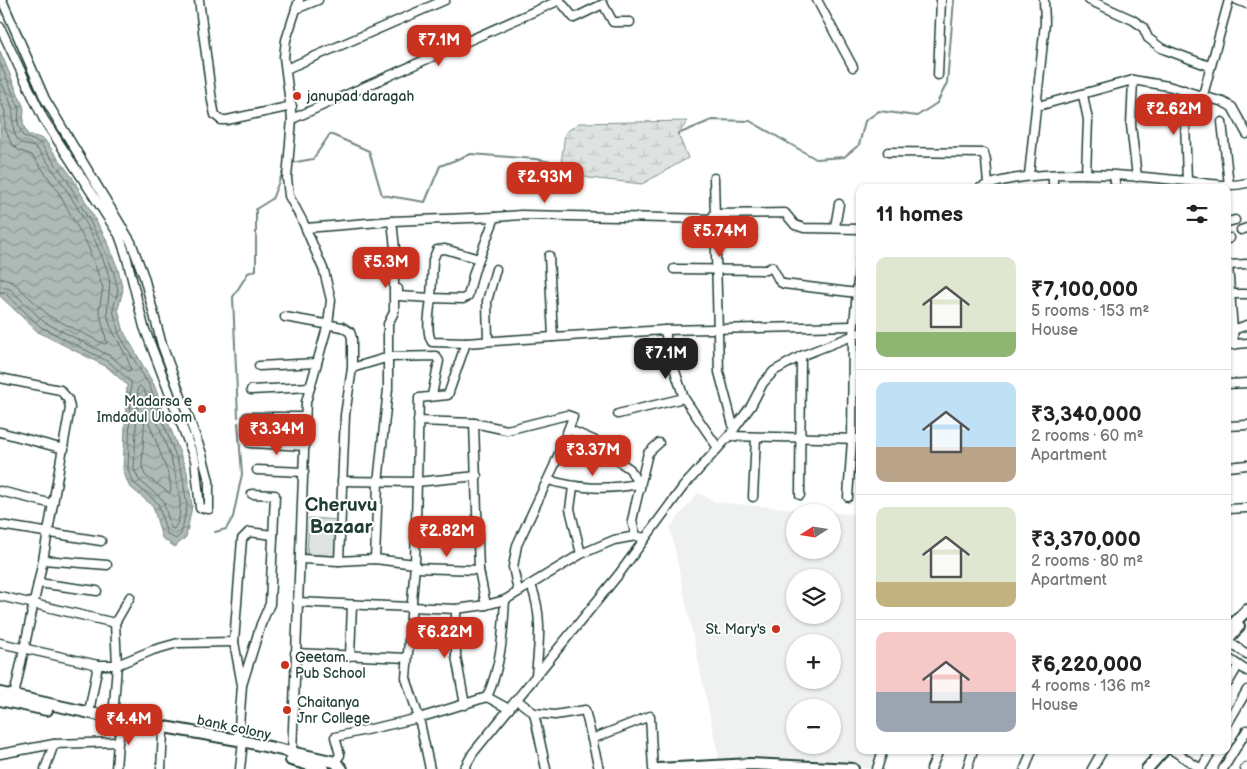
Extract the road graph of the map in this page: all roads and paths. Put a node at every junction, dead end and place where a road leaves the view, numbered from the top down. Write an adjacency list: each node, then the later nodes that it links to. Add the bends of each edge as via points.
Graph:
1 (2, 0): 16 (street, via 45,99 131,242 162,345 202,454 209,481 209,509 200,508 195,460 144,326 119,235 43,118)
2 (199, 0): 25 (street, via 215,115 227,120)
3 (299, 0): 14 (street)
4 (318, 0): 14 (street)
5 (445, 0): 19 (street)
6 (560, 0): 15 (street, via 574,18 604,4 614,22); 27 (street)
7 (818, 0): 18 (street)
8 (941, 0): 20 (street)
9 (1044, 0): 26 (street)
10 (1089, 0): 17 (street, via 1133,20 1161,48)
11 (1229, 0): 17 (street)
12 (1237, 0): 13 (street)
13 (1247, 4)
14 (296, 10): 19 (street, via 286,40)
15 (630, 22)
16 (0, 27)
17 (1209, 66): 24 (street)
18 (853, 67)
19 (286, 69): 25 (street)
20 (938, 75)
21 (1133, 80): 22 (street); 23 (street); 36 (street, via 1131,125)
22 (1184, 90): 24 (street); 37 (street)
23 (1083, 95): 26 (street); 31 (street, via 1088,120)
24 (1203, 95): 29 (street, via 1232,107)
25 (292, 106): 27 (street)
26 (1038, 106): 32 (street)
27 (292, 119): 50 (street, via 287,178 289,196)
28 (1222, 122): 43 (street)
29 (1247, 134)
30 (888, 152): 39 (street, via 984,153)
31 (1086, 174): 33 (street); 34 (street)
32 (1029, 175): 33 (street); 39 (street)
33 (1053, 176): 40 (street)
34 (1114, 176): 36 (street); 41 (street)
35 (714, 178): 46 (street)
36 (1137, 178): 37 (street)
37 (1187, 181): 42 (street)
38 (1247, 183): 44 (street)
39 (988, 184)
40 (1053, 184)
41 (1115, 184)
42 (1203, 184)
43 (1228, 184)
44 (1231, 185)
45 (839, 204): 49 (street)
46 (714, 216): 47 (street); 49 (street, via 785,212 796,225 804,228); 59 (street)
47 (495, 217): 48 (street); 53 (street)
48 (392, 221): 50 (street); 63 (street, via 398,296)
49 (835, 227): 51 (street)
50 (306, 228): 66 (street, via 328,283 331,300)
51 (856, 230)
52 (549, 256): 73 (street)
53 (479, 260): 63 (street, via 466,298); 63 (street, via 445,249 437,250 432,260)
54 (394, 263): 79 (street, via 394,312 388,324)
55 (1247, 264): 56 (street)
56 (1231, 265)
57 (496, 269): 74 (street, via 487,301)
58 (674, 269): 59 (street)
59 (717, 269): 60 (street, via 766,270 772,267 784,284); 69 (street)
60 (856, 293)
61 (1231, 294): 62 (street)
62 (1247, 294)
63 (431, 298): 75 (street, via 430,340)
64 (856, 301): 68 (street)
65 (285, 317): 66 (street)
66 (328, 324): 80 (street); 82 (street, via 350,332)
67 (1247, 325): 71 (street)
68 (853, 326): 69 (street); 72 (street)
69 (717, 328): 70 (street); 97 (street, via 719,372)
70 (665, 330): 73 (street); 89 (street)
71 (1231, 330)
72 (856, 334): 78 (street); 103 (street)
73 (553, 337): 74 (street)
74 (488, 341): 75 (street)
75 (466, 343): 88 (street, via 448,395)
76 (1247, 343): 77 (street)
77 (1231, 345)
78 (801, 356): 97 (street, via 774,371); 102 (street)
79 (389, 357): 82 (street); 88 (street, via 436,356 439,361); 119 (street)
80 (317, 363): 81 (street); 86 (street)
81 (259, 366)
82 (352, 368): 117 (street, via 345,408)
83 (0, 378): 109 (street, via 63,392 70,408)
84 (1247, 383): 85 (street)
85 (1231, 384)
86 (310, 387): 87 (street); 92 (street)
87 (251, 390)
88 (432, 395): 93 (street, via 419,398)
89 (684, 398): 90 (street); 108 (street)
90 (618, 414)
91 (247, 417): 92 (street)
92 (305, 417): 107 (street)
93 (418, 421): 94 (street); 118 (street)
94 (474, 423): 98 (street, via 507,430 569,414 574,419); 115 (street)
95 (1247, 425): 96 (street)
96 (1231, 426)
97 (734, 429): 100 (street)
98 (570, 430): 106 (street); 116 (street)
99 (0, 432): 109 (street)
100 (729, 436): 101 (street); 108 (street)
101 (756, 438): 102 (street); 125 (street)
102 (801, 438): 103 (street); 124 (street)
103 (856, 440): 126 (street)
104 (250, 443): 107 (street)
105 (659, 443): 120 (street, via 648,453)
106 (605, 444)
107 (305, 446): 114 (street)
108 (718, 448): 134 (street, via 683,487)
109 (64, 449): 127 (street)
110 (614, 458): 120 (street, via 630,469)
111 (1247, 466): 112 (street)
112 (1231, 467)
113 (257, 470): 114 (street)
114 (304, 472): 137 (street)
115 (476, 476): 118 (street); 143 (street)
116 (548, 480): 121 (street); 147 (street, via 517,545 513,567)
117 (342, 481): 119 (street); 140 (street)
118 (416, 482): 119 (street); 142 (street)
119 (378, 483): 138 (street)
120 (640, 486): 121 (street); 133 (street, via 632,521)
121 (573, 487): 136 (street, via 570,508)
122 (0, 491): 127 (street)
123 (252, 494): 132 (street, via 275,495)
124 (800, 495)
125 (753, 497)
126 (848, 497)
127 (53, 504): 131 (street)
128 (1247, 508): 129 (street)
129 (1231, 509)
130 (0, 526): 131 (street)
131 (48, 533): 135 (street); 139 (street)
132 (274, 535): 162 (street, via 249,532 242,539); 177 (street, via 270,604)
133 (636, 536): 134 (street); 136 (street, via 614,540)
134 (645, 538): 175 (street)
135 (101, 541)
136 (580, 554): 145 (street)
137 (301, 559): 140 (street); 151 (street)
138 (375, 559): 140 (street); 142 (street)
139 (43, 560): 141 (street); 144 (street)
140 (339, 561)
141 (107, 565)
142 (415, 566): 143 (street); 155 (street)
143 (479, 570): 154 (street)
144 (38, 583): 146 (street); 153 (street)
145 (531, 585): 147 (street); 175 (street, via 540,621)
146 (97, 591)
147 (518, 591): 150 (street)
148 (0, 596): 153 (street)
149 (130, 596): 159 (street)
150 (504, 600): 154 (street); 181 (street, via 502,649 496,678)
151 (297, 602): 152 (street); 166 (street)
152 (352, 604): 155 (street); 168 (street)
153 (33, 605): 159 (street); 165 (street)
154 (486, 606): 156 (street)
155 (412, 607): 156 (street); 169 (street)
156 (456, 609): 184 (street, via 456,656)
157 (1247, 610): 160 (main road)
158 (1247, 619): 161 (main road)
159 (115, 623): 171 (street)
160 (1231, 626)
161 (1231, 637)
162 (234, 642): 171 (street, via 178,643); 177 (street)
163 (1231, 642): 167 (street)
164 (0, 643): 165 (street)
165 (24, 648): 172 (street); 180 (street)
166 (295, 654): 168 (street); 198 (street)
167 (1247, 654)
168 (350, 656): 169 (street)
169 (408, 658): 188 (street, via 406,678)
170 (1231, 660): 173 (street)
171 (117, 664): 172 (street); 190 (street)
172 (98, 665): 186 (street)
173 (1238, 666): 174 (street); 176 (street)
174 (1247, 671)
175 (536, 677): 183 (street)
176 (1231, 678)
177 (242, 685): 195 (street)
178 (1247, 690): 189 (street)
179 (0, 693): 180 (main road, bank colony)
180 (14, 696): 186 (main road, bank colony)
181 (487, 698): 184 (street); 185 (street)
182 (0, 700): 190 (main road)
183 (516, 700): 185 (street); 187 (street)
184 (466, 705): 188 (street)
185 (509, 709): 218 (street)
186 (89, 712): 190 (main road, bank colony)
187 (534, 713): 193 (street, via 555,715 585,710); 219 (street)
188 (419, 718): 207 (street, via 334,737 340,755); 217 (street)
189 (1231, 718)
190 (119, 721): 192 (main road); 194 (street); 195 (main road, bank colony)
191 (1247, 730): 231 (street)
192 (163, 733): 195 (main road); 214 (street)
193 (592, 739): 220 (street); 221 (street, via 650,716)
194 (118, 742): 196 (street); 213 (street)
195 (241, 743): 198 (main road, bank colony); 215 (street); 216 (main road)
196 (54, 744): 197 (street); 212 (street)
197 (0, 754)
198 (292, 754): 207 (main road, bank colony)
199 (882, 754): 224 (street)
200 (937, 754): 225 (street)
201 (972, 754): 226 (street)
202 (1031, 754): 227 (street)
203 (1101, 754): 228 (street)
204 (1156, 754): 229 (main road)
205 (1184, 754): 230 (street)
206 (1210, 754): 230 (street)
207 (338, 766): 216 (main road)
208 (751, 767): 209 (main road); 210 (main road)
209 (718, 768): 222 (main road)
210 (797, 768): 211 (main road)
211 (826, 768): 223 (main road)
212 (45, 769)
213 (116, 769)
214 (161, 769)
215 (240, 769)
216 (325, 769)
217 (430, 769)
218 (464, 769)
219 (546, 769)
220 (599, 769)
221 (653, 769)
222 (658, 769)
223 (853, 769)
224 (877, 769)
225 (931, 769)
226 (967, 769)
227 (1025, 769)
228 (1092, 769)
229 (1148, 769)
230 (1201, 769)
231 (1223, 769)

